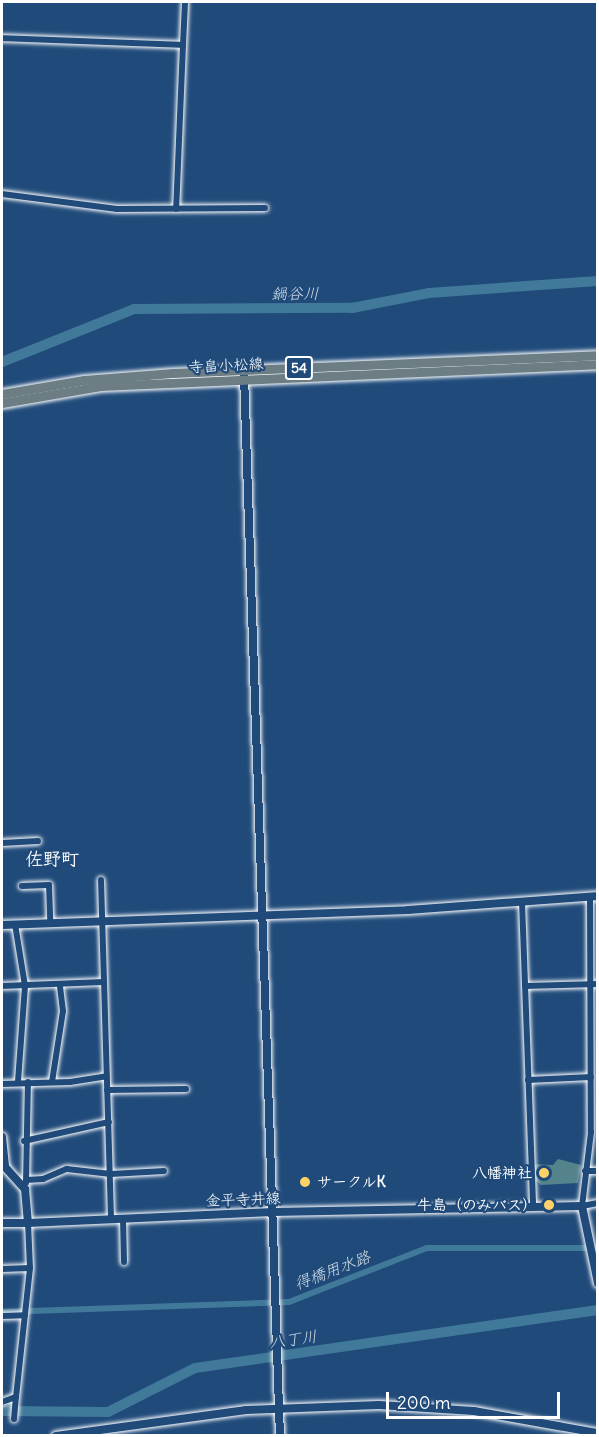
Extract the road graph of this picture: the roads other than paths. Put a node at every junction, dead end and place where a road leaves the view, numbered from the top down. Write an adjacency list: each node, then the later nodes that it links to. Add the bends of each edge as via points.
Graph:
1 (185, 2): 3 (street)
2 (2, 38): 3 (street)
3 (183, 45): 6 (street)
4 (2, 194): 6 (street, via 117,209)
5 (265, 208): 6 (street)
6 (176, 209)
7 (597, 355): 9 (main road, 寺畠小松線 / 54)
8 (597, 364): 9 (main road, 寺畠小松線 / 54)
9 (244, 375): 10 (main road, 寺畠小松線 / 54, via 105,378); 11 (main road, 寺畠小松線 / 54, via 101,386); 18 (street)
10 (2, 394)
11 (2, 403)
12 (38, 841): 13 (street)
13 (2, 843)
14 (101, 880): 19 (street)
15 (22, 886): 20 (street, via 49,885)
16 (594, 897): 17 (street); 24 (street)
17 (522, 902): 18 (street); 28 (street)
18 (262, 914): 19 (street); 50 (street)
19 (102, 921): 20 (street); 23 (street)
20 (50, 923): 21 (street)
21 (15, 924): 22 (street); 27 (street)
22 (2, 925)
23 (104, 982): 25 (street); 29 (street)
24 (594, 984): 28 (street); 30 (street)
25 (60, 985): 27 (street); 34 (street, via 62,1030)
26 (2, 986): 27 (street)
27 (25, 986): 32 (street)
28 (525, 986): 31 (street)
29 (107, 1076): 34 (street); 37 (street)
30 (591, 1077): 31 (street); 42 (street, via 591,1132)
31 (528, 1080): 49 (street)
32 (18, 1082): 33 (street); 35 (street)
33 (28, 1082): 34 (street); 40 (street)
34 (52, 1082)
35 (2, 1084)
36 (186, 1089): 37 (street)
37 (107, 1090): 38 (street)
38 (109, 1122): 40 (street); 45 (street)
39 (2, 1137): 41 (main road)
40 (24, 1141): 46 (street)
41 (2, 1157): 46 (main road, via 5,1167)
42 (585, 1171): 43 (street); 48 (street)
43 (597, 1171)
44 (164, 1172): 45 (street)
45 (111, 1174): 46 (street, via 67,1169); 51 (street)
46 (25, 1184): 53 (main road)
47 (597, 1203): 48 (street)
48 (582, 1206): 49 (main road, 金平寺井線); 58 (main road)
49 (533, 1208): 50 (main road, 金平寺井線, via 484,1205)
50 (273, 1212): 52 (main road, 金平寺井線); 63 (street)
51 (111, 1218): 52 (main road, 金平寺井線); 53 (main road, 金平寺井線)
52 (123, 1218): 55 (street)
53 (28, 1222): 54 (street); 56 (street)
54 (2, 1223)
55 (124, 1262)
56 (30, 1268): 57 (street); 59 (street)
57 (2, 1269)
58 (597, 1283)
59 (25, 1312): 60 (street); 61 (street)
60 (2, 1316)
61 (16, 1397): 62 (street); 64 (street)
62 (2, 1402)
63 (279, 1407): 65 (street, via 379,1405 474,1411); 66 (street); 67 (street)
64 (14, 1419)
65 (597, 1432)
66 (56, 1436)
67 (280, 1436)

